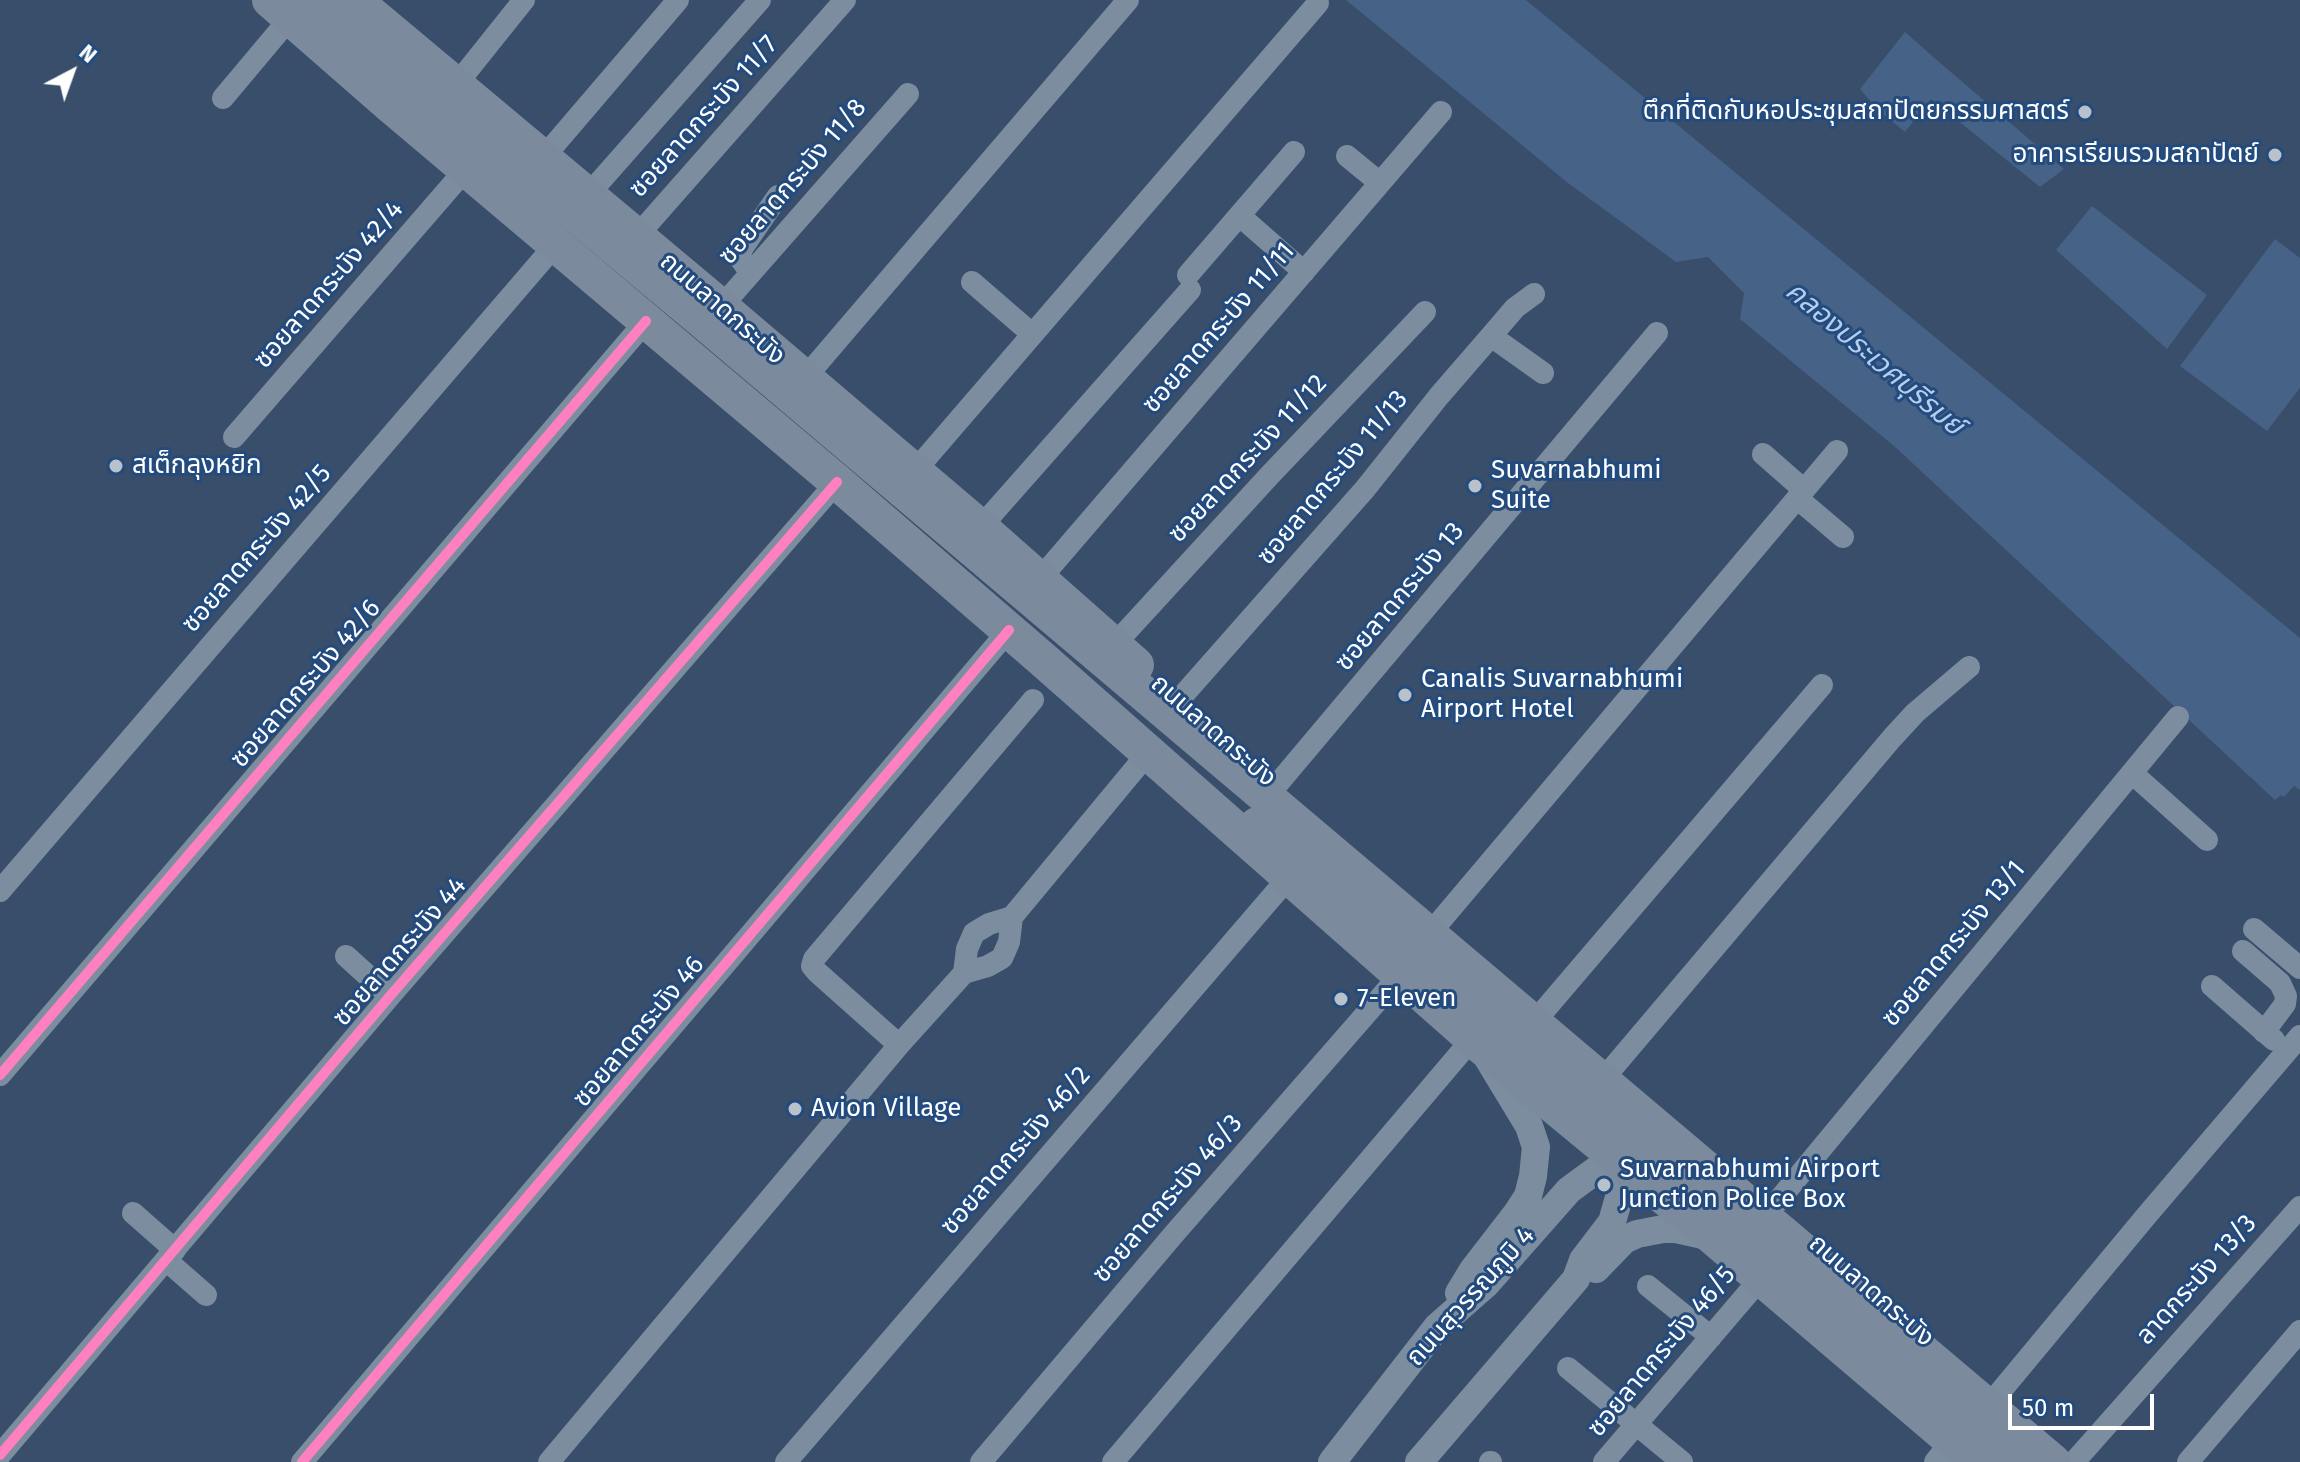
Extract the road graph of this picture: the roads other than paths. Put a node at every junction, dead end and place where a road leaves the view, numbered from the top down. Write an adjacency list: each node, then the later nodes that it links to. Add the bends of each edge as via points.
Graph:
1 (524, 0): 10 (street)
2 (678, 0): 16 (street)
3 (760, 0): 19 (street)
4 (845, 0): 22 (street, ซอยลาดกระบัง 11/7)
5 (1128, 0): 35 (street)
6 (1318, 3): 32 (street)
7 (369, 4): 10 (main road, ถนนลาดกระบัง)
8 (289, 6): 9 (main road); 12 (street); 103 (main road, bridge, via 535,181)
9 (325, 48): 17 (main road); 102 (main road, bridge, via 391,82 564,220 1007,601 1203,779)
10 (456, 85): 16 (main road, ถนนลาดกระบัง)
11 (908, 94): 25 (street, ซอยลาดกระบัง 11/8)
12 (223, 98)
13 (1441, 112): 18 (street, ซอยลาดกระบัง 11/11)
14 (1294, 152): 21 (street)
15 (1347, 156): 18 (street)
16 (543, 158): 19 (main road, ถนนลาดกระบัง)
17 (466, 169): 23 (main road); 36 (street, ซอยลาดกระบัง 42/4)
18 (1380, 183): 24 (street, ซอยลาดกระบัง 11/11)
19 (588, 195): 22 (main road, ถนนลาดกระบัง)
20 (778, 196): 25 (street, via 739,257)
21 (1240, 216): 24 (street); 42 (street)
22 (637, 236): 28 (main road, ถนนลาดกระบัง)
23 (556, 244): 30 (main road); 57 (street, ซอยลาดกระบัง 42/5)
24 (1304, 272): 44 (street, ซอยลาดกระบัง 11/11)
25 (751, 273): 28 (street, ซอยลาดกระบัง 11/8)
26 (972, 282): 32 (street)
27 (1534, 294): 33 (street, ซอยลาดกระบัง 11/13)
28 (721, 307): 35 (main road, ถนนลาดกระบัง)
29 (1425, 312): 46 (street, ซอยลาดกระบัง 11/12)
30 (646, 321): 40 (main road); 73 (street, ซอยลาดกระบัง 42/6)
31 (1657, 333): 54 (street, ซอยลาดกระบัง 13)
32 (1032, 334): 39 (street)
33 (1491, 336): 34 (street); 50 (street, ซอยลาดกระบัง 11/13)
34 (1543, 373)
35 (804, 379): 39 (main road, ถนนลาดกระบัง)
36 (234, 437)
37 (1837, 451): 41 (street)
38 (1763, 454): 41 (street)
39 (914, 472): 42 (main road, ถนนลาดกระบัง)
40 (837, 482): 45 (main road); 67 (street, ซอยลาดกระบัง 44)
41 (1801, 494): 43 (street); 59 (street)
42 (982, 529): 44 (main road, ถนนลาดกระบัง)
43 (1843, 537)
44 (1039, 580): 46 (main road, ถนนลาดกระบัง)
45 (1009, 630): 52 (main road); 93 (street, ซอยลาดกระบัง 46)
46 (1114, 645): 50 (main road, ถนนลาดกระบัง)
47 (1969, 667): 74 (street, via 1892,738)
48 (1822, 685): 68 (street)
49 (1033, 700): 72 (street, via 814,959 817,972)
50 (1178, 701): 54 (main road, ถนนลาดกระบัง)
51 (2178, 717): 53 (street, ซอยลาดกระบัง 13/1)
52 (1148, 753): 56 (main road); 58 (street)
53 (2132, 773): 55 (street); 76 (street, ซอยลาดกระบัง 13/1)
54 (1276, 786): 59 (main road, ถนนลาดกระบัง)
55 (2207, 840)
56 (1289, 877): 65 (main road); 95 (street, ซอยลาดกระบัง 46/2)
57 (0, 891)
58 (1012, 917): 64 (street, via 974,933); 64 (street, via 1002,958)
59 (1437, 925): 68 (main road, ถนนลาดกระบัง)
60 (2254, 929): 63 (street)
61 (2243, 951): 69 (street, via 2285,989 2285,1004)
62 (346, 956): 67 (street)
63 (2300, 968)
64 (964, 973): 72 (street)
65 (1400, 975): 70 (main road); 96 (street, ซอยลาดกระบัง 46/3)
66 (2212, 986): 69 (street)
67 (390, 996): 80 (street, ซอยลาดกระบัง 44)
68 (1542, 1013): 74 (main road, ถนนลาดกระบัง)
69 (2264, 1032): 71 (street)
70 (1476, 1041): 75 (main road); 85 (street, via 1529,1126 1536,1147 1533,1176 1528,1196); 97 (street)
71 (2293, 1044): 89 (street)
72 (899, 1045): 94 (street)
73 (0, 1075)
74 (1620, 1079): 75 (street, via 1636,1127); 76 (main road, ถนนลาดกระบัง)
75 (1626, 1161): 76 (street, ถนนสุวรรณภูมิ 4, via 1656,1152 1682,1156); 79 (main road); 82 (street, via 1612,1222 1583,1260); 85 (street, ถนนสุวรรณภูมิ 4, via 1595,1171 1569,1190 1486,1284)
76 (1762, 1197): 89 (main road, ถนนลาดกระบัง)
77 (2300, 1207): 104 (street, ลาดกระบัง 13/3)
78 (133, 1213): 80 (street)
79 (1713, 1237): 81 (main road); 82 (street, via 1676,1229 1637,1234)
80 (170, 1255): 84 (street); 91 (street, ซอยลาดกระบัง 44)
81 (1761, 1278): 87 (street, ซอยลาดกระบัง 46/5); 92 (main road)
82 (1576, 1279): 99 (street)
83 (1648, 1286): 87 (street)
84 (206, 1295)
85 (1437, 1327): 98 (street, ถนนสุวรรณภูมิ 4)
86 (2300, 1331): 105 (street)
87 (1711, 1337): 90 (street, ซอยลาดกระบัง 46/5)
88 (1568, 1368): 90 (street)
89 (1995, 1398): 104 (main road, ถนนลาดกระบัง)
90 (1636, 1423): 100 (street, ซอยลาดกระบัง 46/5); 101 (street)
91 (0, 1455)
92 (1955, 1455)
93 (302, 1462)
94 (549, 1462)
95 (786, 1462)
96 (981, 1462)
97 (1113, 1462)
98 (1332, 1462)
99 (1419, 1462)
100 (1604, 1462)
101 (1682, 1462)
102 (2013, 1462)
103 (2053, 1462)
104 (2073, 1462)
105 (2188, 1462)

